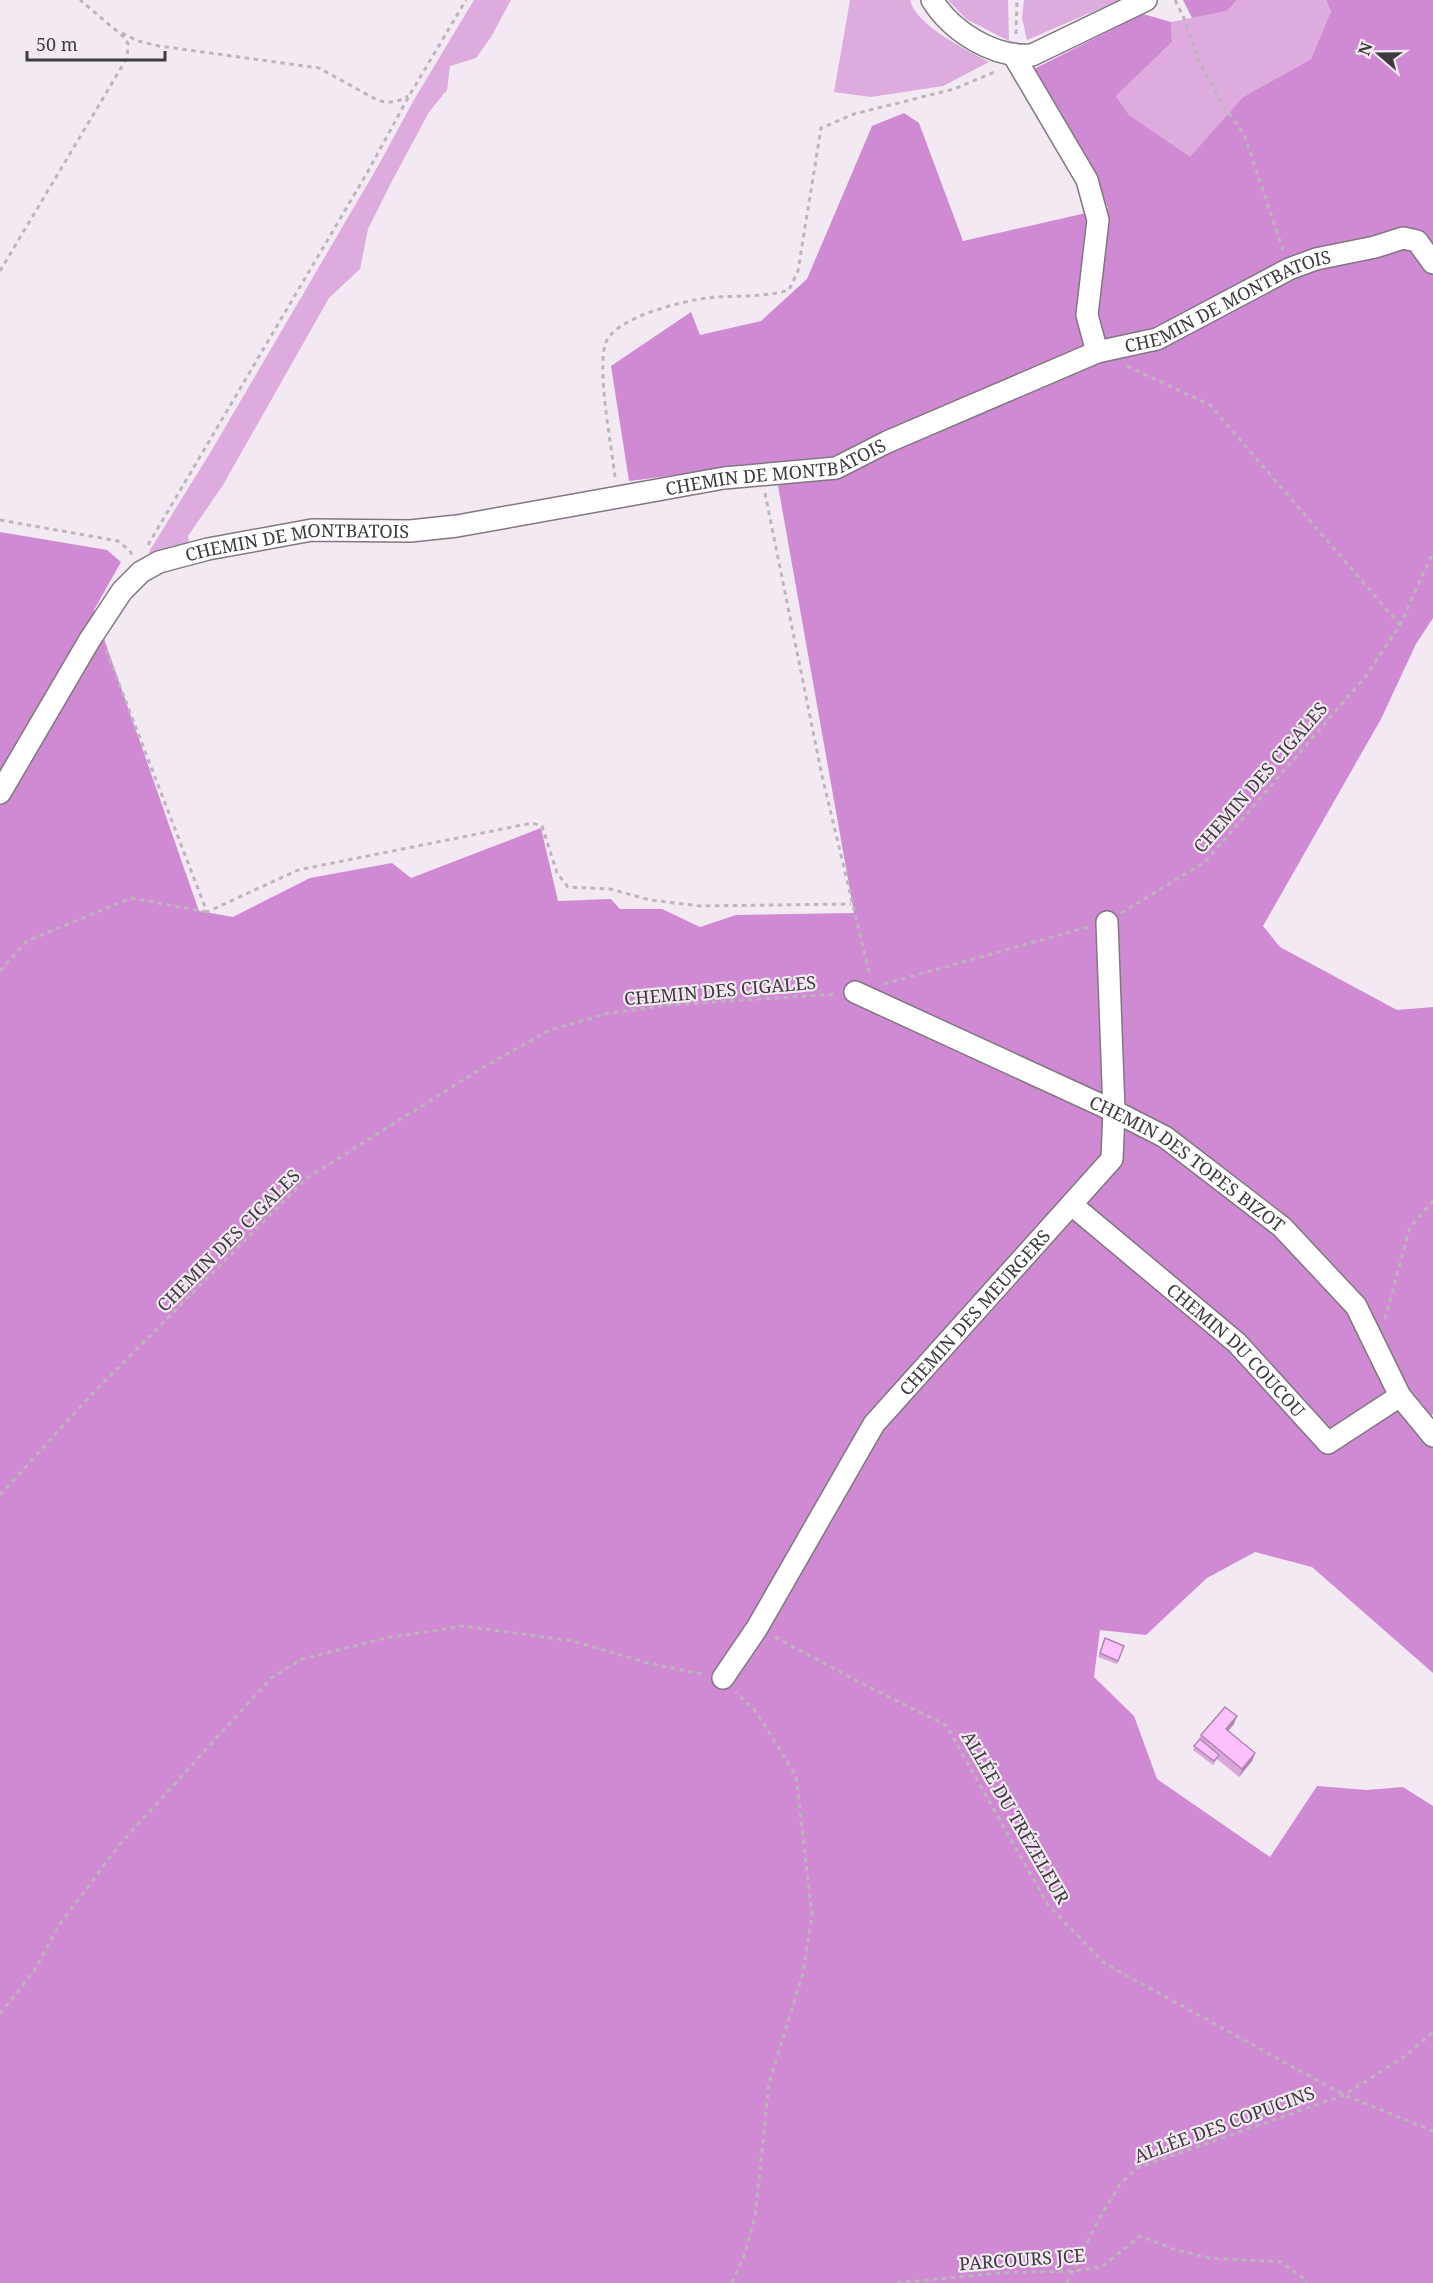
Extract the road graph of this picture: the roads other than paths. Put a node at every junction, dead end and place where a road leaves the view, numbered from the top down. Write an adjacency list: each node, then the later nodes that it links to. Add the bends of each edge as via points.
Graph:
1 (932, 0): 3 (street, via 957,28 980,43)
2 (1146, 0): 3 (street, via 1032,55)
3 (1017, 58): 5 (street, via 1087,180 1098,219 1087,315)
4 (1433, 263): 5 (street, CHEMIN DE MONTBATOIS, via 1418,241 1403,238 1316,259 1289,269 1157,339)
5 (1097, 352): 6 (street, CHEMIN DE MONTBATOIS, via 886,442 836,468 724,478 440,528 312,530 169,559 131,581 115,602)
6 (0, 794)
7 (1107, 922): 9 (street, CHEMIN DES MEURGERS)
8 (864, 990): 9 (street, CHEMIN DES TOPES BIZOT)
9 (1114, 1111): 10 (street, CHEMIN DES MEURGERS, via 1112,1159); 11 (street, CHEMIN DES TOPES BIZOT, via 1165,1137 1282,1227 1356,1306)
10 (1072, 1205): 11 (street, CHEMIN DU COUCOU, via 1237,1343 1328,1443); 13 (street, CHEMIN DES MEURGERS, via 874,1424 758,1628)
11 (1400, 1396): 12 (street, CHEMIN DES TOPES BIZOT)
12 (1433, 1436)
13 (723, 1678)

